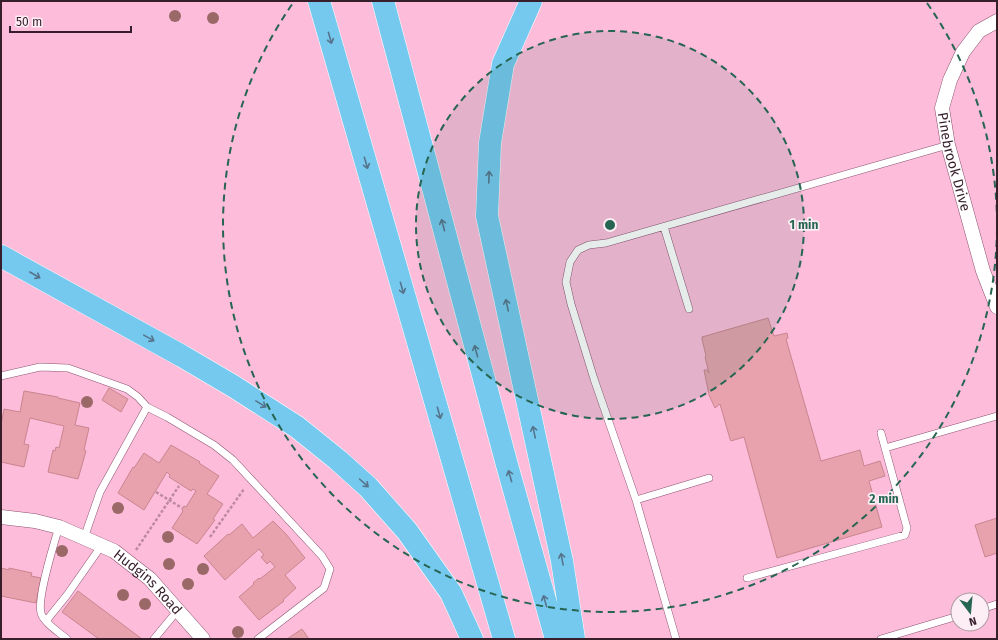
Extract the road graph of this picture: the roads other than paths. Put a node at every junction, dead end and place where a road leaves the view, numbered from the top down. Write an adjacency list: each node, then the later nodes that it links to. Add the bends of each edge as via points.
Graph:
1 (319, 1): 30 (highway, one-way to 30)
2 (383, 1): 31 (highway, one-way to 2)
3 (531, 1): 32 (highway, one-way to 3, via 562,560 487,216 490,144 503,64)
4 (997, 21): 5 (street, Pinebrook Drive, via 979,31 963,52 950,80 942,108)
5 (948, 145): 6 (lane); 8 (street, Pinebrook Drive, via 983,271)
6 (664, 227): 9 (lane); 16 (lane, via 578,250 570,262 566,282 594,380)
7 (1, 256): 29 (highway, one-way to 29, via 182,356 297,427 368,487 407,531 451,593)
8 (997, 307)
9 (689, 309)
10 (1, 376): 11 (lane, via 40,367 68,368 128,389)
11 (147, 407): 19 (lane, via 100,492); 28 (lane, via 214,445 233,460 322,556 330,569 324,588)
12 (997, 416): 14 (lane)
13 (882, 434): 14 (lane)
14 (885, 448): 21 (lane, via 907,528 905,535)
15 (709, 478): 16 (lane)
16 (636, 500): 33 (lane)
17 (1, 517): 18 (street, Hudgins Road)
18 (59, 527): 19 (street, Hudgins Road); 24 (lane, via 41,602 41,613)
19 (84, 538): 20 (street, Hudgins Road)
20 (102, 545): 22 (street, Hudgins Road, via 114,551 150,579); 24 (lane)
21 (747, 578)
22 (178, 610): 26 (lane); 27 (street, Hudgins Road)
23 (950, 618): 34 (lane)
24 (46, 621): 25 (lane)
25 (67, 639)
26 (154, 639)
27 (203, 639)
28 (258, 639)
29 (472, 639)
30 (504, 639)
31 (556, 639)
32 (574, 639)
33 (676, 639)
34 (881, 639)

